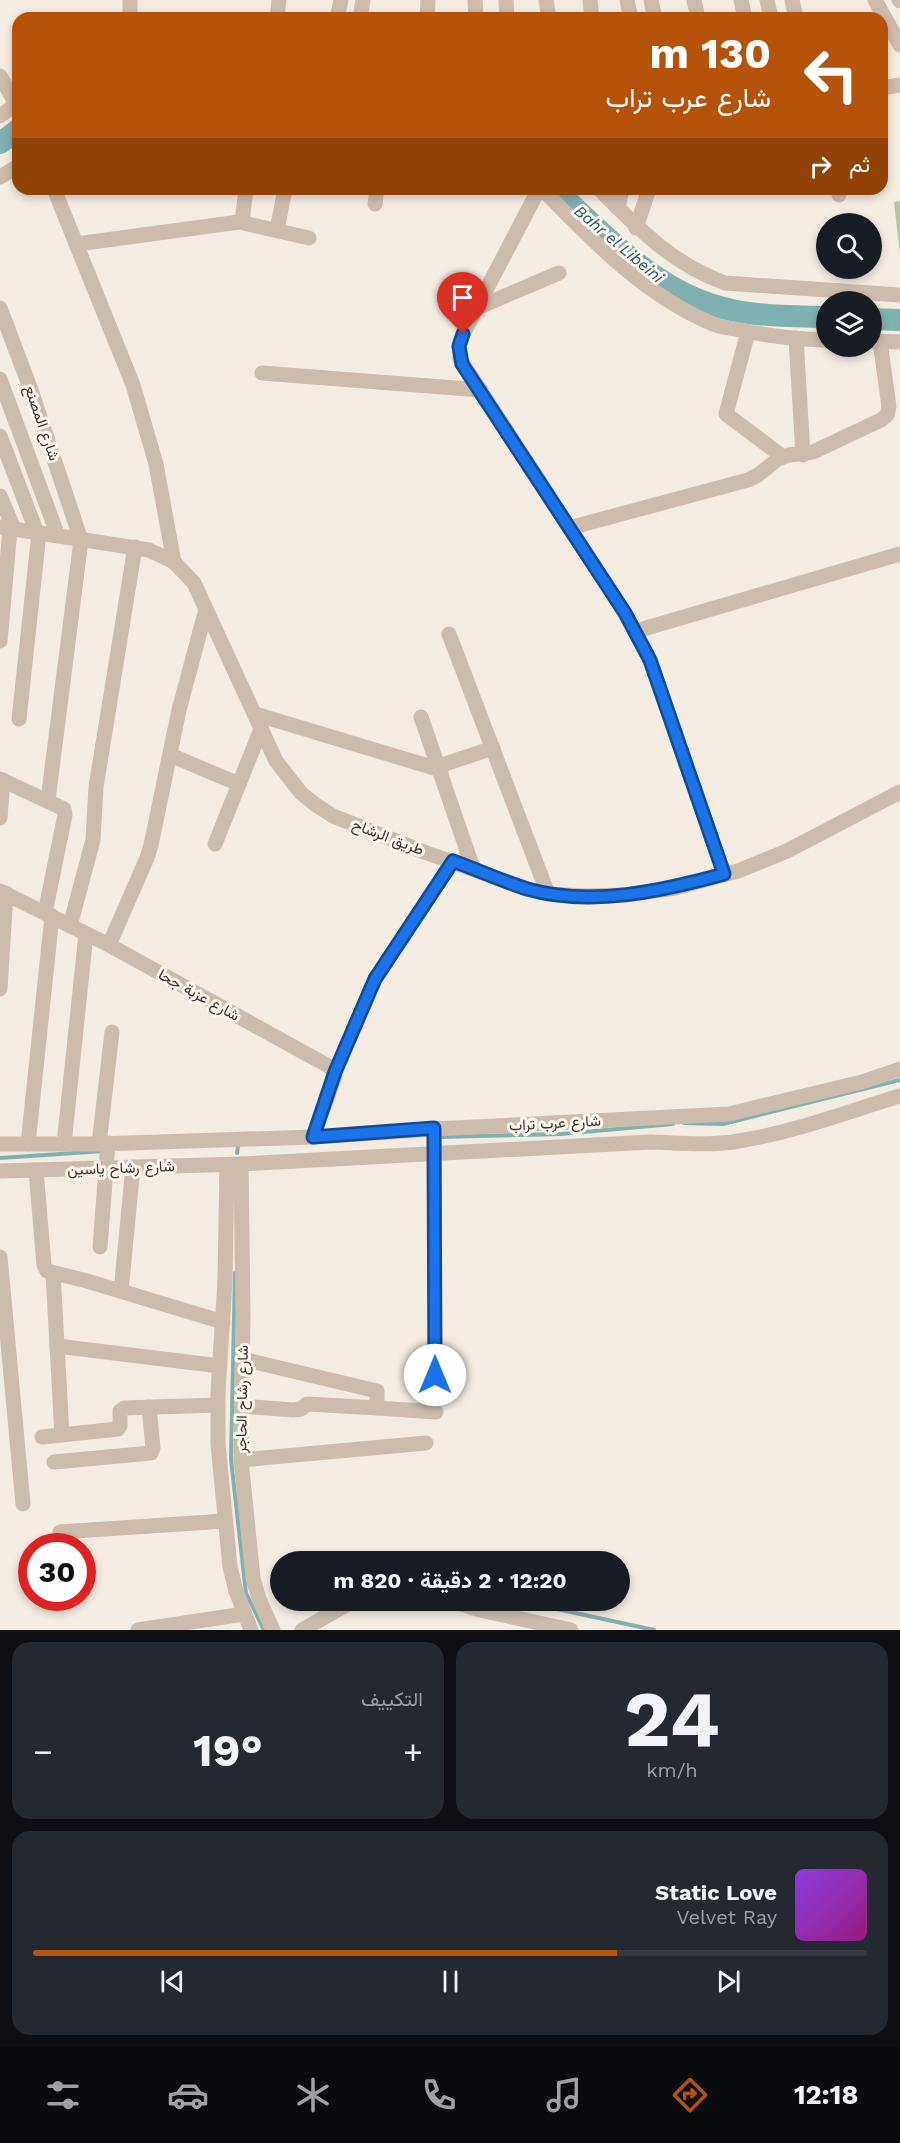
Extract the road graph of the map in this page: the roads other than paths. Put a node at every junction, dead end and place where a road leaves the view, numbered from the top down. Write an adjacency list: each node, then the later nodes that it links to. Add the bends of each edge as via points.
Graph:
1 (888, 22): 2 (street)
2 (898, 39)
3 (0, 76): 4 (street)
4 (12, 96)
5 (57, 195): 18 (street)
6 (245, 195): 14 (street)
7 (284, 195): 16 (street)
8 (538, 195): 21 (street)
9 (547, 195): 23 (street, via 590,238 668,301 715,325)
10 (605, 195): 13 (street)
11 (621, 195): 13 (street)
12 (647, 195): 15 (street)
13 (618, 208): 15 (street)
14 (242, 222): 16 (street); 18 (street)
15 (636, 228): 20 (street, via 701,274 725,283)
16 (277, 230): 17 (street)
17 (309, 238)
18 (77, 244): 43 (street, via 133,385 156,464)
19 (559, 273): 21 (street)
20 (900, 295)
21 (479, 307): 31 (street, via 463,334 459,352 462,364)
22 (0, 308): 40 (street, شارع المصنع, via 32,390)
23 (748, 332): 24 (street); 34 (street, via 726,414)
24 (796, 338): 25 (street); 33 (street)
25 (816, 339)
26 (882, 341): 27 (street)
27 (900, 342)
28 (879, 357): 33 (street, via 886,415 823,448)
29 (262, 373): 31 (street)
30 (0, 379): 39 (street)
31 (481, 390): 37 (street)
32 (0, 436): 38 (street)
33 (802, 454): 34 (street)
34 (783, 457): 37 (street, via 748,480)
35 (0, 496): 36 (street)
36 (8, 528): 38 (street, طريق الرشاح); 47 (street)
37 (568, 528): 45 (street)
38 (38, 533): 39 (street, طريق الرشاح); 50 (street)
39 (58, 536): 40 (street, طريق الرشاح)
40 (81, 540): 41 (street, طريق الرشاح); 58 (street)
41 (135, 548): 43 (street, طريق الرشاح); 67 (street, via 96,787 93,840)
42 (900, 554): 45 (street)
43 (174, 562): 44 (street, طريق الرشاح, via 194,583)
44 (206, 609): 48 (street, طريق الرشاح); 53 (street)
45 (636, 631): 63 (street, via 658,682)
46 (449, 634): 52 (street)
47 (0, 641)
48 (255, 714): 51 (street, طريق الرشاح); 54 (street)
49 (421, 717): 54 (street)
50 (19, 719)
51 (261, 729): 56 (street); 61 (street, طريق الرشاح, via 287,778 316,806)
52 (493, 748): 54 (street); 65 (street)
53 (170, 755): 56 (street); 69 (street, via 147,858)
54 (440, 768): 62 (street)
55 (1, 780): 58 (street); 59 (street)
56 (239, 784): 60 (street)
57 (900, 792): 63 (street, طريق الرشاح, via 787,851)
58 (48, 800): 66 (street, via 62,806 65,815)
59 (0, 818)
60 (215, 844)
61 (453, 861): 62 (street, طريق الرشاح); 73 (street, via 375,979)
62 (473, 868): 65 (street, طريق الرشاح)
63 (724, 874): 65 (street, طريق الرشاح, via 652,892)
64 (3, 892): 66 (street, شارع عزبة جحا); 70 (street)
65 (548, 894)
66 (49, 915): 67 (street, شارع عزبة جحا); 78 (street)
67 (70, 926): 68 (street, شارع عزبة جحا)
68 (86, 934): 69 (street, شارع عزبة جحا); 79 (street)
69 (109, 945): 73 (street, شارع عزبة جحا)
70 (0, 990)
71 (112, 1032): 81 (street)
72 (900, 1069): 76 (street, شارع عرب تراب, via 729,1114 594,1122)
73 (335, 1072): 75 (street)
74 (900, 1096): 76 (street, شارع عرب تراب, via 738,1141)
75 (313, 1137): 76 (street, شارع عرب تراب); 80 (street, شارع عرب تراب)
76 (434, 1141): 82 (street, شارع عرب تراب); 94 (street)
77 (0, 1144): 78 (street, شارع رشاح ياسين)
78 (28, 1144): 79 (street, شارع رشاح ياسين)
79 (64, 1144): 81 (street, شارع رشاح ياسين)
80 (205, 1152): 81 (street, شارع رشاح ياسين); 82 (street, شارع رشاح ياسين); 83 (street, شارع رشاح ياسين)
81 (106, 1153): 83 (street, شارع رشاح ياسين); 84 (street, شارع رشاح ياسين); 86 (street)
82 (234, 1164): 90 (street, شارع رشاح الحاجر); 92 (street, شارع رشاح الحاجر)
83 (133, 1167): 89 (street)
84 (36, 1170): 85 (street, شارع رشاح ياسين); 88 (street, via 45,1269)
85 (0, 1171)
86 (100, 1247)
87 (0, 1257): 105 (street)
88 (54, 1273): 89 (street); 91 (street)
89 (121, 1291): 90 (street)
90 (223, 1322): 93 (street, شارع رشاح الحاجر)
91 (57, 1346): 93 (street); 100 (street)
92 (242, 1359): 96 (street, شارع رشاح الحاجر); 98 (street, via 377,1391)
93 (220, 1366): 95 (street, شارع رشاح الحاجر)
94 (435, 1375)
95 (218, 1405): 97 (street); 106 (street, شارع رشاح الحاجر)
96 (241, 1406): 98 (street, via 293,1410 307,1404); 103 (street, شارع رشاح الحاجر)
97 (149, 1407): 100 (street, via 122,1408 118,1429); 104 (street, via 151,1454)
98 (378, 1408): 99 (street)
99 (436, 1412)
100 (62, 1435): 101 (street)
101 (42, 1437)
102 (426, 1443): 103 (street)
103 (241, 1460): 113 (street, شارع رشاح الحاجر, via 253,1578)
104 (54, 1462)
105 (23, 1504)
106 (225, 1521): 107 (street); 110 (street, شارع رشاح الحاجر, via 230,1567)
107 (60, 1532)
108 (336, 1611): 114 (street)
109 (494, 1611): 115 (street)
110 (244, 1614): 111 (street); 112 (street, شارع رشاح الحاجر)
111 (138, 1630)
112 (251, 1630)
113 (273, 1630)
114 (302, 1630)
115 (571, 1630)

